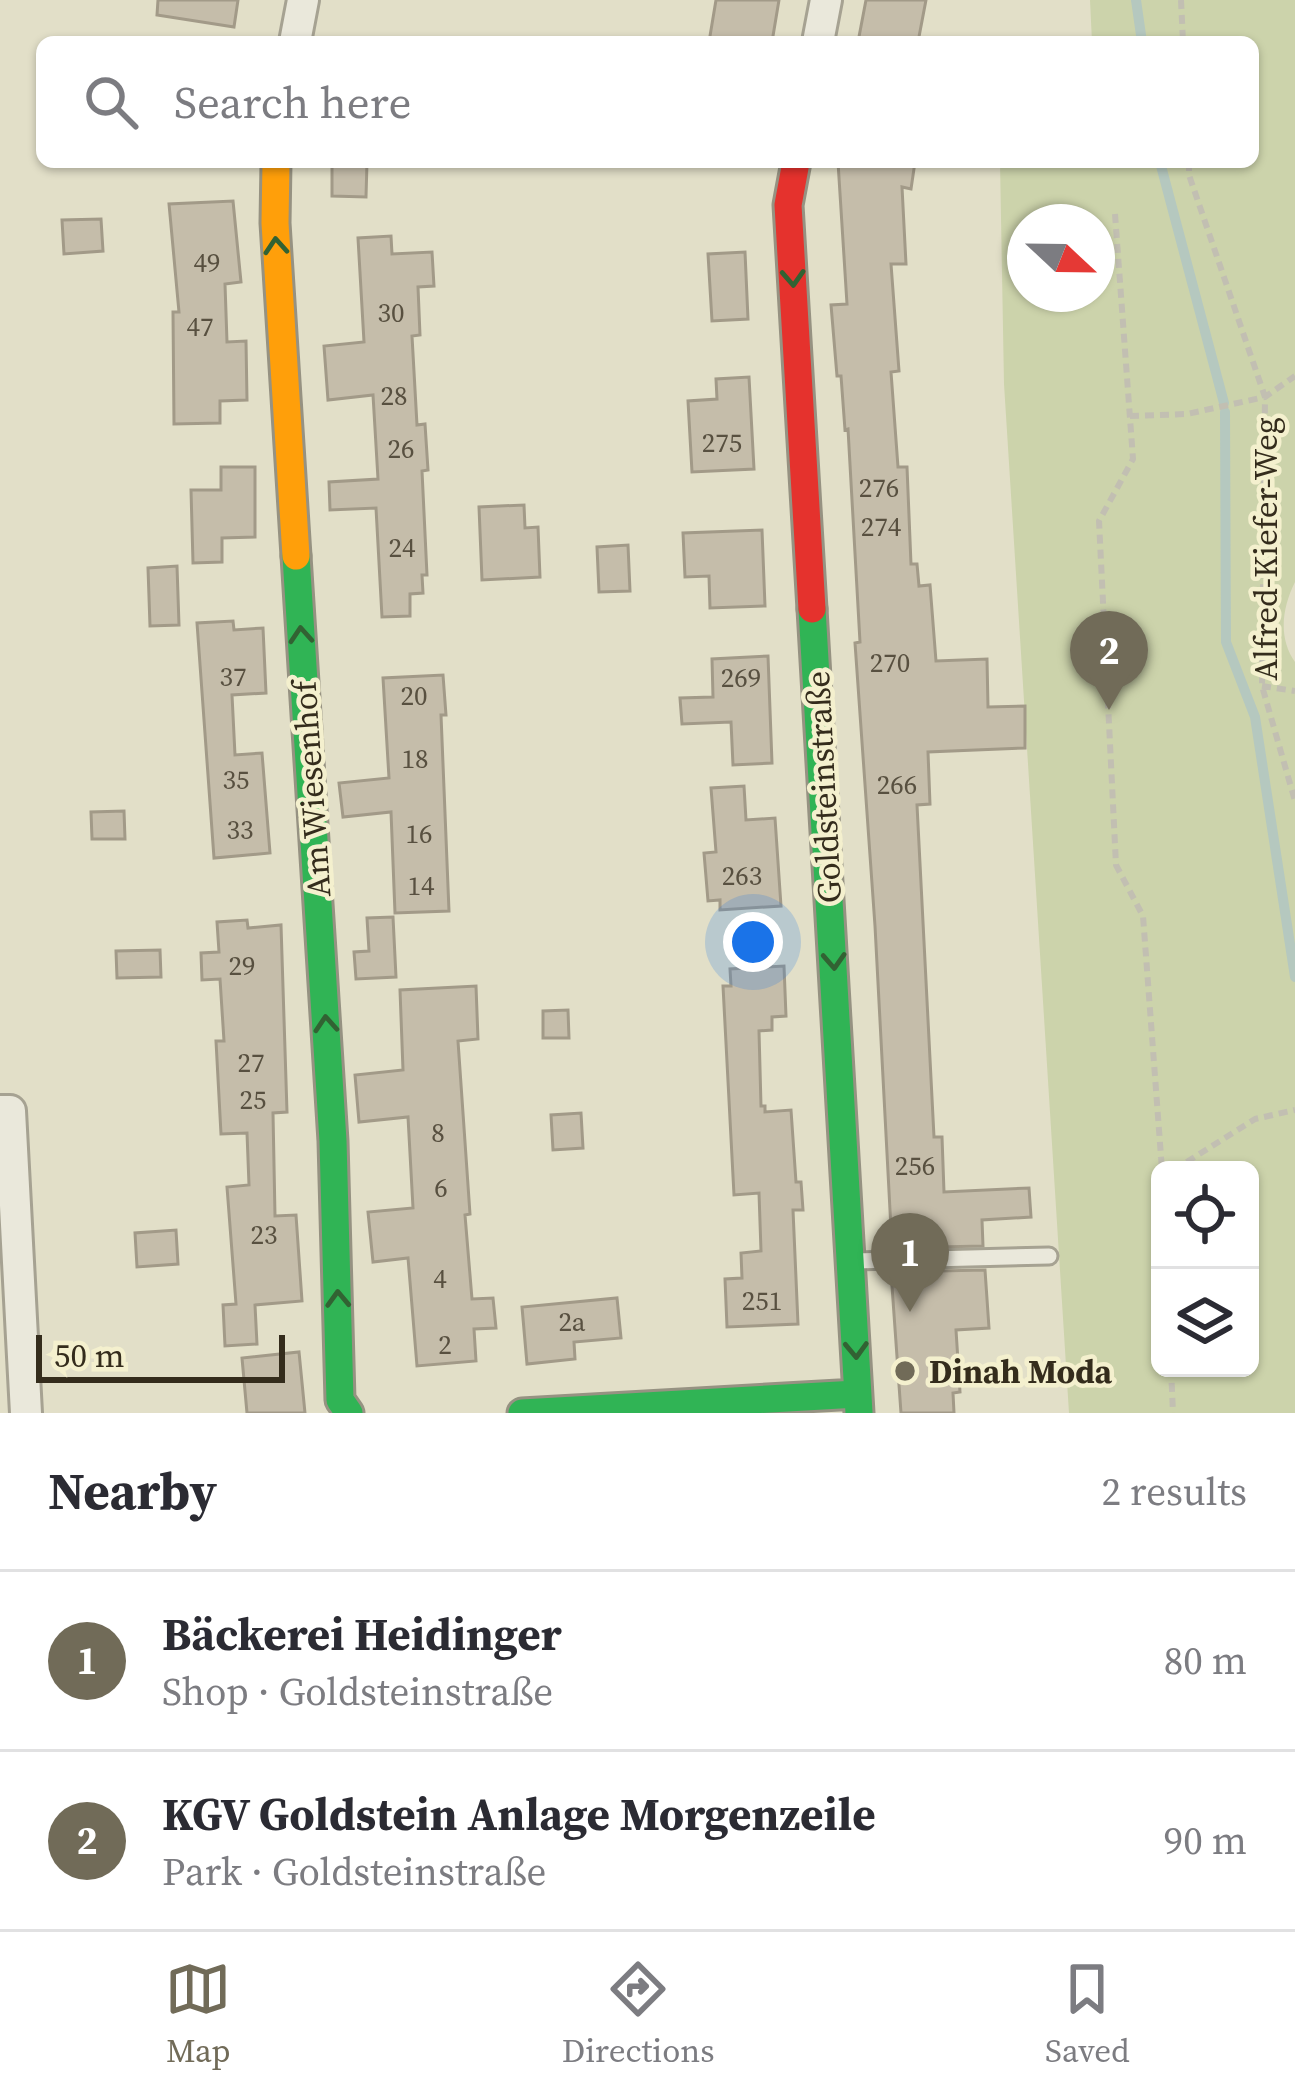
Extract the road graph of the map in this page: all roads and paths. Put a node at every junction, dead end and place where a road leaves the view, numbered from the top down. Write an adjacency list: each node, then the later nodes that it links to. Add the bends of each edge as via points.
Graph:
1 (303, 0): 4 (street)
2 (826, 0): 5 (street)
3 (1181, 0): 6 (path)
4 (296, 36)
5 (819, 36)
6 (1183, 36)
7 (276, 168): 26 (street, Am Wiesenhof, one-way to 7, via 340,1400 333,1141)
8 (795, 168): 22 (street, Goldsteinstraße, one-way to 22, via 788,205)
9 (1189, 168): 12 (path, Alfred-Kiefer-Weg)
10 (1115, 214): 13 (path)
11 (1295, 376): 12 (path)
12 (1265, 397): 13 (path); 14 (path, Alfred-Kiefer-Weg)
13 (1130, 416): 19 (path, via 1133,459 1100,521 1100,544 1116,865 1143,916)
14 (1262, 686): 15 (path); 16 (path, Alfred-Kiefer-Weg)
15 (1295, 691)
16 (1295, 801)
17 (1295, 1110): 20 (path, via 1255,1119)
18 (0, 1111): 25 (street, via 10,1111)
19 (1161, 1161)
20 (1188, 1161)
21 (1049, 1256): 22 (lane)
22 (852, 1261): 24 (street, Goldsteinstraße, one-way to 24)
23 (1171, 1377): 28 (path)
24 (858, 1403): 27 (street)
25 (26, 1413)
26 (349, 1413)
27 (522, 1413)
28 (1173, 1413)

